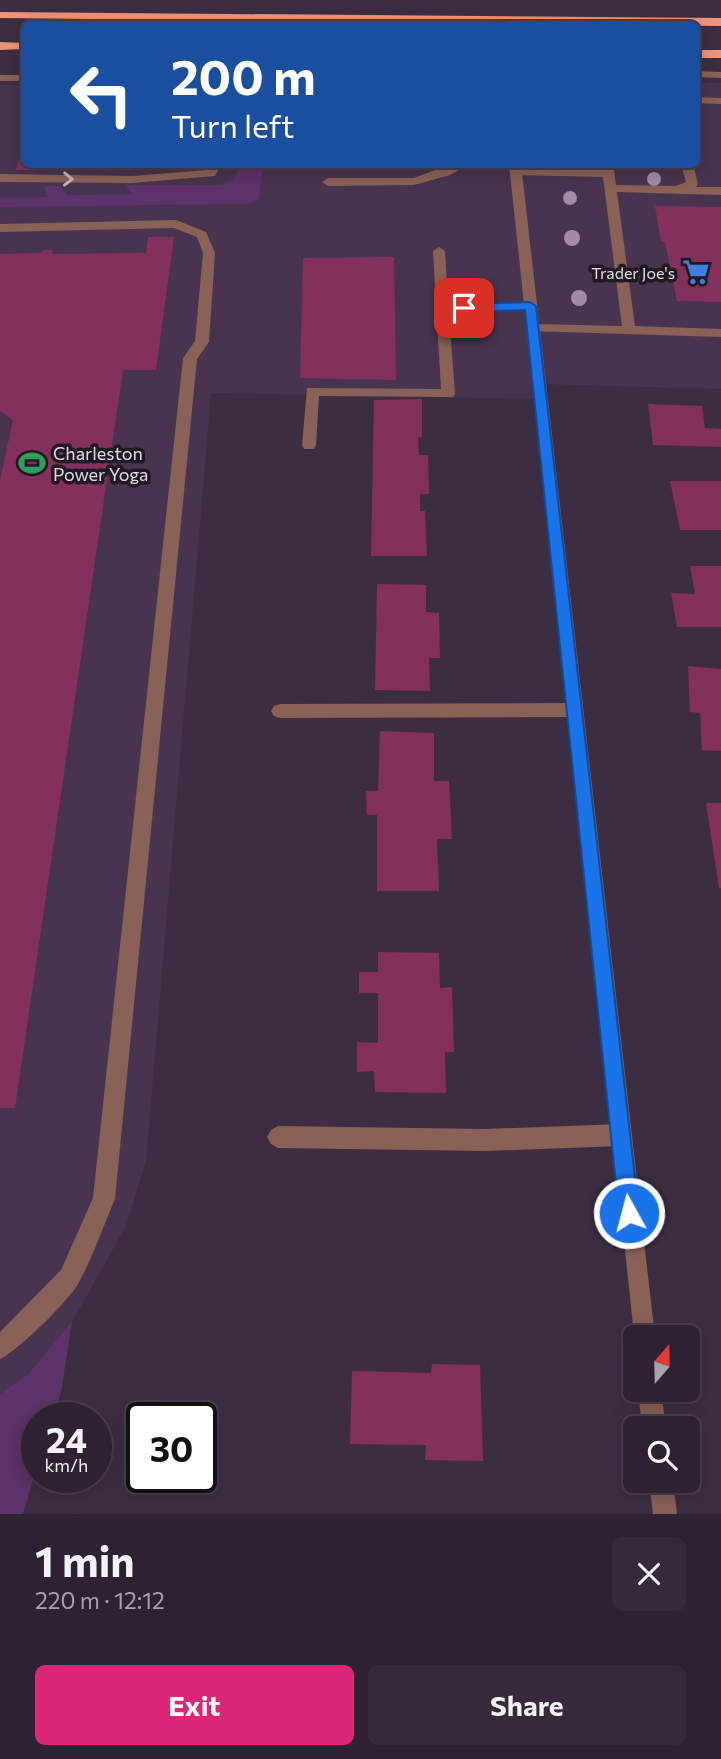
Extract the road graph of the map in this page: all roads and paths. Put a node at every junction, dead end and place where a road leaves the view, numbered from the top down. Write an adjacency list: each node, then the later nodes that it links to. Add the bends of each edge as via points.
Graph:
1 (0, 16): 2 (highway)
2 (601, 21)
3 (700, 22): 4 (highway)
4 (721, 22)
5 (0, 46): 6 (highway)
6 (21, 46)
7 (700, 54): 8 (highway)
8 (721, 54)
9 (700, 74): 10 (street)
10 (721, 75)
11 (0, 78): 12 (street)
12 (21, 78)
13 (700, 100): 14 (street)
14 (721, 101)
15 (214, 168): 20 (street, one-way to 15, via 184,177 211,173)
16 (455, 168): 21 (street, via 429,181)
17 (515, 168): 19 (street); 26 (street)
18 (688, 168): 22 (street, via 692,184)
19 (608, 175): 22 (street); 29 (street)
20 (0, 178)
21 (328, 183)
22 (678, 190): 23 (street)
23 (721, 191)
24 (0, 228): 37 (street, via 176,224 202,235 209,253 202,342 190,358 104,1199 69,1278)
25 (439, 251): 27 (street)
26 (530, 306): 27 (street); 28 (street)
27 (442, 309): 31 (street, via 448,394 312,391)
28 (533, 328): 29 (street); 32 (street)
29 (629, 330): 30 (street)
30 (721, 333)
31 (309, 445)
32 (574, 710): 33 (street); 34 (street)
33 (280, 711)
34 (620, 1135): 35 (street, via 485,1140); 36 (street)
35 (278, 1137)
36 (642, 1325)
37 (0, 1347)
38 (662, 1493): 39 (street)
39 (664, 1514)

